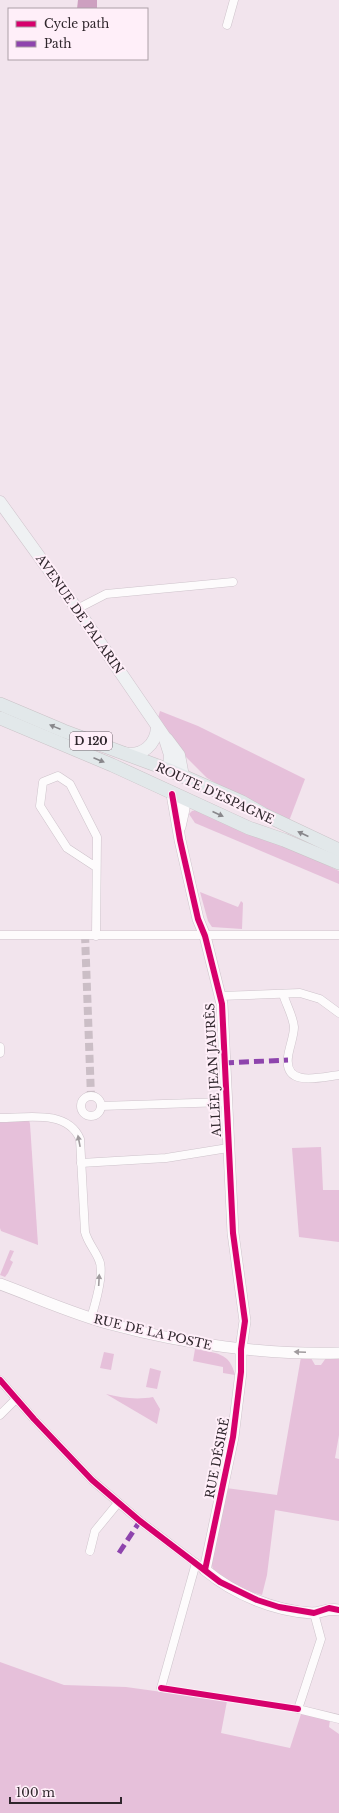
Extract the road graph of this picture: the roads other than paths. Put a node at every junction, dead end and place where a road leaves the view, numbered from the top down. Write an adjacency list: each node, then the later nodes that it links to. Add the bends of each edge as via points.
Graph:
1 (234, 0): 2 (street)
2 (227, 25)
3 (0, 502): 5 (main road, AVENUE DE PALARIN)
4 (232, 582): 5 (street, via 106,594)
5 (77, 609): 8 (main road, AVENUE DE PALARIN)
6 (0, 704): 9 (main road, ROUTE D'ESPAGNE / D 120, one-way to 6)
7 (0, 718): 12 (main road, ROUTE D'ESPAGNE / D 120, one-way to 12, via 112,765)
8 (160, 732): 9 (main road, via 148,748 133,754); 10 (main road, AVENUE DE PALARIN, via 170,755); 11 (main road, AVENUE DE PALARIN, via 172,743 179,755)
9 (123, 753): 10 (main road, ROUTE D'ESPAGNE / D 120)
10 (169, 770): 11 (main road, ROUTE D'ESPAGNE / D 120); 12 (main road)
11 (183, 776): 12 (main road); 13 (main road, ROUTE D'ESPAGNE / D 120, one-way to 11)
12 (178, 797): 14 (main road, ROUTE D'ESPAGNE / D 120, one-way to 14); 19 (street, ALLÉE JEAN JAURÈS, via 180,835 198,919)
13 (339, 850)
14 (339, 863)
15 (96, 867): 15 (street, via 97,837 70,784 58,776 43,782 40,806 67,848); 18 (street)
16 (0, 935): 18 (street)
17 (339, 935): 19 (street)
18 (96, 936): 19 (street)
19 (205, 936): 21 (street, ALLÉE JEAN JAURÈS)
20 (283, 994): 21 (street); 22 (street, via 310,995); 25 (street, via 294,1027 288,1060 291,1072 304,1080)
21 (220, 996): 26 (street, ALLÉE JEAN JAURÈS)
22 (339, 1013)
23 (0, 1047): 24 (street)
24 (0, 1054)
25 (339, 1075)
26 (226, 1102): 27 (street); 29 (street, ALLÉE JEAN JAURÈS)
27 (101, 1106)
28 (0, 1118): 30 (street, one-way to 28, via 78,1134 59,1119)
29 (228, 1148): 30 (street, via 166,1158); 33 (street, ALLÉE JEAN JAURÈS, via 233,1232 245,1321)
30 (81, 1163): 32 (street, one-way to 30, via 99,1294 100,1262 86,1232)
31 (0, 1284): 32 (street, RUE DE LA POSTE)
32 (91, 1318): 33 (street, RUE DE LA POSTE, via 200,1344)
33 (241, 1349): 34 (street, RUE DE LA POSTE, one-way to 33); 40 (street, RUE DÉSIRÉ, via 241,1372 233,1437)
34 (339, 1353)
35 (0, 1380): 36 (street)
36 (16, 1399): 37 (street); 38 (street, via 92,1480)
37 (0, 1415)
38 (118, 1503): 39 (street, via 95,1531); 40 (street)
39 (90, 1551)
40 (201, 1567): 42 (street, via 220,1582 257,1600); 43 (street)
41 (339, 1610): 42 (street, via 329,1608)
42 (314, 1613): 44 (street, via 321,1639 298,1709)
43 (161, 1688)
44 (339, 1719)

